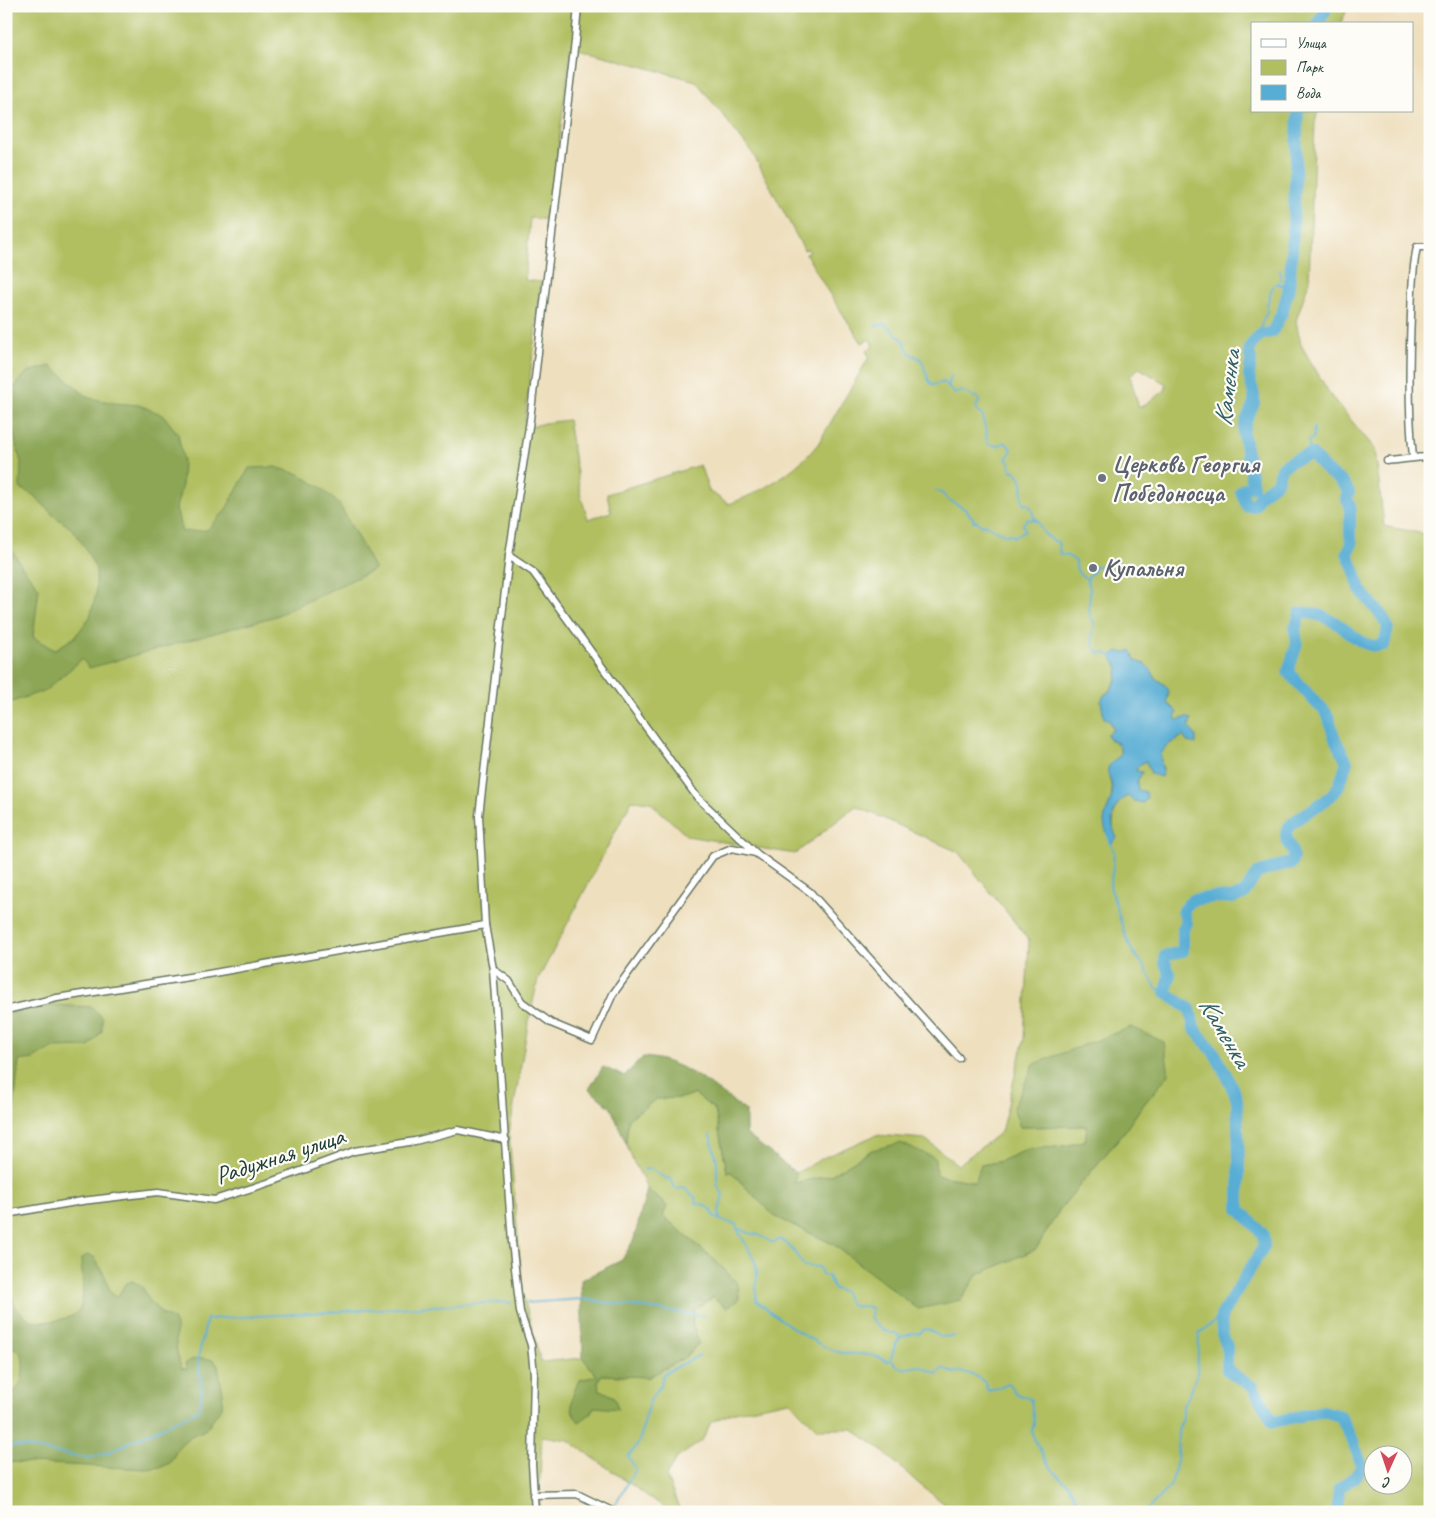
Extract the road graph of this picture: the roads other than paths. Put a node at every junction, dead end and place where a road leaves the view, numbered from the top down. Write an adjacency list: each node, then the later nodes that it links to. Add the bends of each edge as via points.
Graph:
1 (578, 6): 6 (street, via 530,420)
2 (1430, 247): 3 (street, via 1417,247 1413,264 1409,356)
3 (1413, 457): 4 (street); 5 (street)
4 (1430, 457)
5 (1387, 461)
6 (509, 556): 7 (street, via 533,572 697,797); 8 (street, via 479,816)
7 (757, 854): 9 (street, via 732,848 713,856 613,994 592,1040 551,1022 522,1002 509,981); 11 (street, via 810,892)
8 (485, 925): 9 (street); 10 (street, via 57,998)
9 (492, 969): 12 (street)
10 (6, 1010)
11 (959, 1058)
12 (506, 1140): 13 (street, Радужная улица, via 458,1130 354,1151 214,1200 158,1192); 14 (street, via 520,1312 531,1344 534,1374)
13 (6, 1214)
14 (533, 1495): 15 (street); 16 (street, via 577,1494)
15 (535, 1512)
16 (614, 1512)

